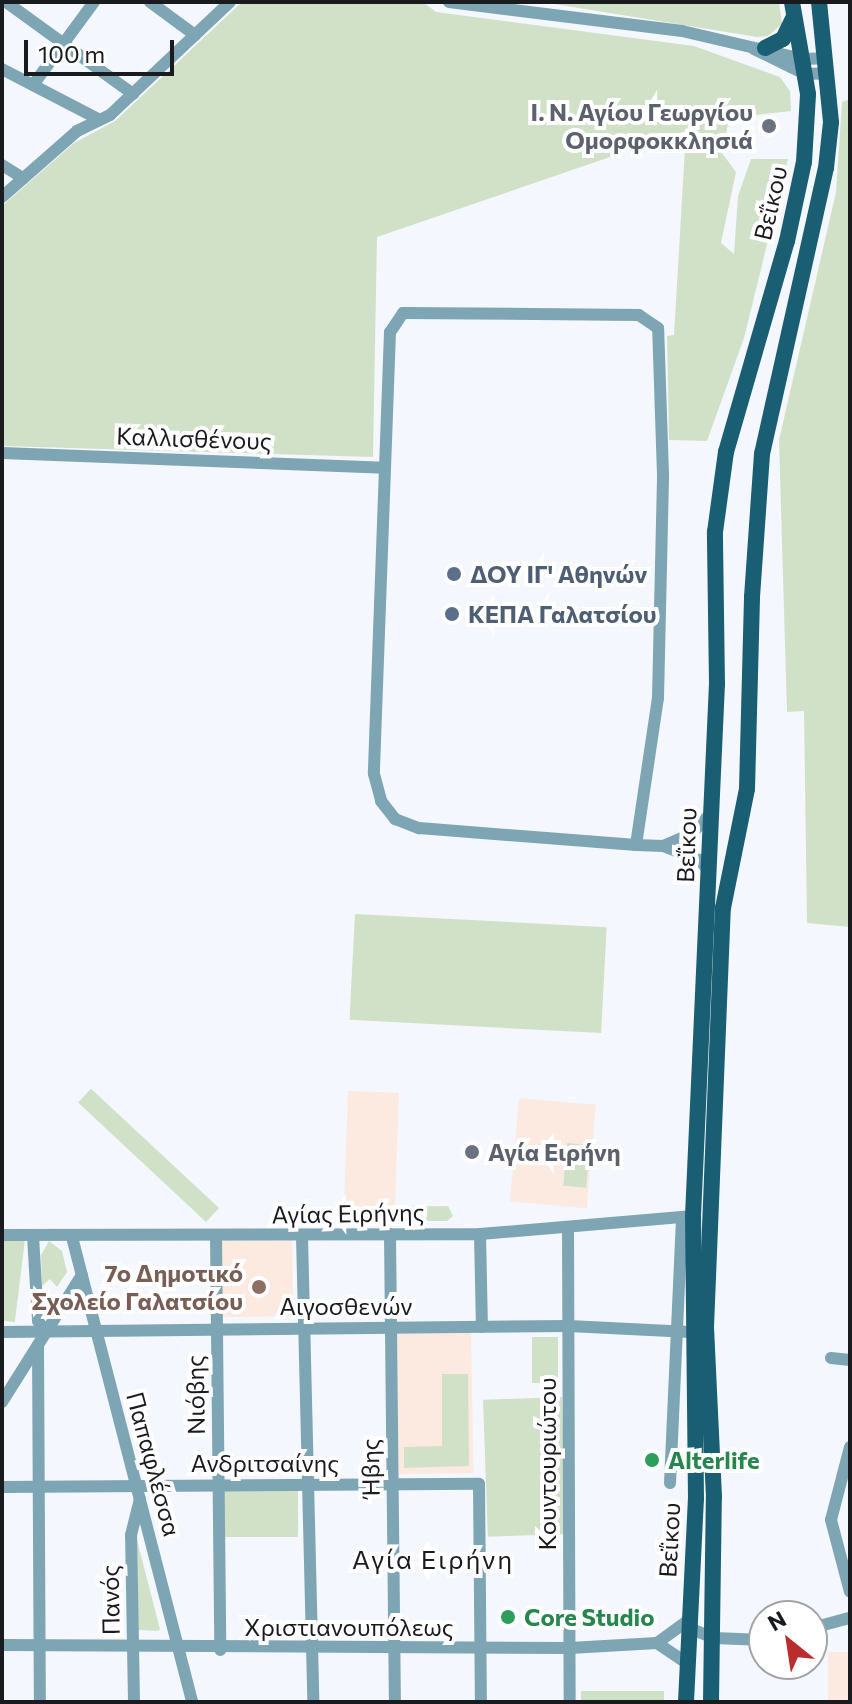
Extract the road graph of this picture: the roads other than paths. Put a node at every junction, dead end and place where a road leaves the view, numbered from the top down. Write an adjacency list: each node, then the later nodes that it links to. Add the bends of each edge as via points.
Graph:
1 (6, 2): 9 (street)
2 (94, 2): 9 (street)
3 (150, 2): 8 (street)
4 (230, 2): 8 (street)
5 (449, 2): 10 (street, via 682,31)
6 (819, 2): 12 (main road, Βεΐκου)
7 (794, 8): 10 (main road, via 783,39); 11 (main road, Βεΐκου)
8 (195, 35): 15 (street)
9 (62, 43): 14 (street); 15 (street)
10 (759, 48): 11 (street)
11 (804, 66): 12 (street); 22 (main road, Βεΐκου, via 804,162 787,241 734,418 718,506)
12 (827, 66): 61 (main road, Βεΐκου, via 826,168 762,454 747,789 723,908 706,1327)
13 (2, 69): 14 (street)
14 (33, 85): 16 (street)
15 (133, 94): 16 (street)
16 (100, 120): 18 (street, via 77,131)
17 (2, 165): 18 (street)
18 (23, 178): 19 (street)
19 (2, 197)
20 (2, 453): 21 (street, Καλλισθένους)
21 (384, 468): 23 (street, via 374,774 385,808 402,824 419,828); 23 (street, via 390,332 403,313 639,315 658,328 663,475 658,698)
22 (712, 812): 24 (street, via 691,834); 25 (main road, Βεΐκου)
23 (636, 845): 24 (street)
24 (663, 846): 25 (street, via 700,860)
25 (708, 870): 26 (main road, Βεΐκου)
26 (687, 1217): 27 (street, Αγίας Ειρήνης); 42 (main road, Βεΐκου)
27 (568, 1227): 29 (street, Αγίας Ειρήνης); 36 (street, Κουντουριώτου)
28 (390, 1234): 29 (street, Αγίας Ειρήνης); 33 (street, Αγίας Ειρήνης); 39 (street, Ήβης)
29 (480, 1234): 37 (street)
30 (2, 1235): 31 (street, Αγίας Ειρήνης)
31 (33, 1236): 34 (street, Αγίας Ειρήνης); 44 (street, via 38,1321)
32 (216, 1236): 33 (street, Αγίας Ειρήνης); 34 (street, Αγίας Ειρήνης); 40 (street, Νιόβης)
33 (302, 1236): 38 (street)
34 (72, 1237): 35 (street, Παπαφλέσσα)
35 (82, 1275): 41 (street, Παπαφλέσσα); 44 (street)
36 (569, 1326): 37 (street, Αιγοσθενών); 42 (street, Αιγοσθενών); 69 (street, Κουντουριώτου)
37 (482, 1327): 39 (street, Αιγοσθενών)
38 (307, 1328): 39 (street, Αιγοσθενών); 40 (street, Αιγοσθενών); 52 (street)
39 (391, 1328): 51 (street, Ήβης)
40 (217, 1329): 41 (street, Αιγοσθενών); 53 (street, Νιόβης)
41 (96, 1330): 44 (street, Αιγοσθενών); 56 (street, Παπαφλέσσα)
42 (684, 1330): 50 (street); 59 (main road, Βεΐκου, via 696,1499)
43 (2, 1332): 44 (street, Αιγοσθενών)
44 (46, 1332): 45 (street)
45 (38, 1345): 48 (street); 55 (street)
46 (831, 1358): 47 (street)
47 (850, 1360)
48 (2, 1402)
49 (850, 1447): 57 (street, via 831,1520)
50 (670, 1483)
51 (392, 1484): 52 (street, Ανδριτσαίνης); 68 (street, Ανδριτσαίνης, via 479,1484); 71 (street, Ήβης)
52 (310, 1485): 53 (street, Ανδριτσαίνης); 72 (street)
53 (218, 1486): 56 (street, Ανδριτσαίνης); 70 (street, Νιόβης)
54 (2, 1487): 55 (street, Ανδριτσαίνης)
55 (37, 1487): 56 (street, Ανδριτσαίνης); 65 (street)
56 (139, 1492): 66 (street, Πανός, via 131,1535); 67 (street, Παπαφλέσσα)
57 (850, 1592)
58 (850, 1618): 60 (street)
59 (689, 1624): 61 (street); 63 (street); 73 (main road, Βεΐκου)
60 (828, 1624)
61 (714, 1638): 62 (street); 82 (main road, Βεΐκου)
62 (748, 1639)
63 (657, 1643): 69 (street, Χριστιανουπόλεως); 73 (street)
64 (2, 1645): 65 (street, Χριστιανουπόλεως)
65 (39, 1645): 66 (street, Χριστιανουπόλεως); 74 (street)
66 (133, 1648): 67 (street, Χριστιανουπόλεως); 75 (street, Πανός)
67 (177, 1648): 70 (street, Χριστιανουπόλεως); 76 (street, Παπαφλέσσα)
68 (482, 1648): 69 (street, Χριστιανουπόλεως); 71 (street, Χριστιανουπόλεως); 79 (street)
69 (570, 1648): 80 (street, Κουντουριώτου)
70 (220, 1650): 72 (street, Χριστιανουπόλεως)
71 (394, 1650): 72 (street, Χριστιανουπόλεως); 78 (street, Ήβης)
72 (312, 1651): 77 (street)
73 (688, 1664): 81 (main road, Βεΐκου)
74 (40, 1702)
75 (134, 1702)
76 (192, 1702)
77 (313, 1702)
78 (395, 1702)
79 (481, 1702)
80 (570, 1702)
81 (686, 1702)
82 (711, 1702)

